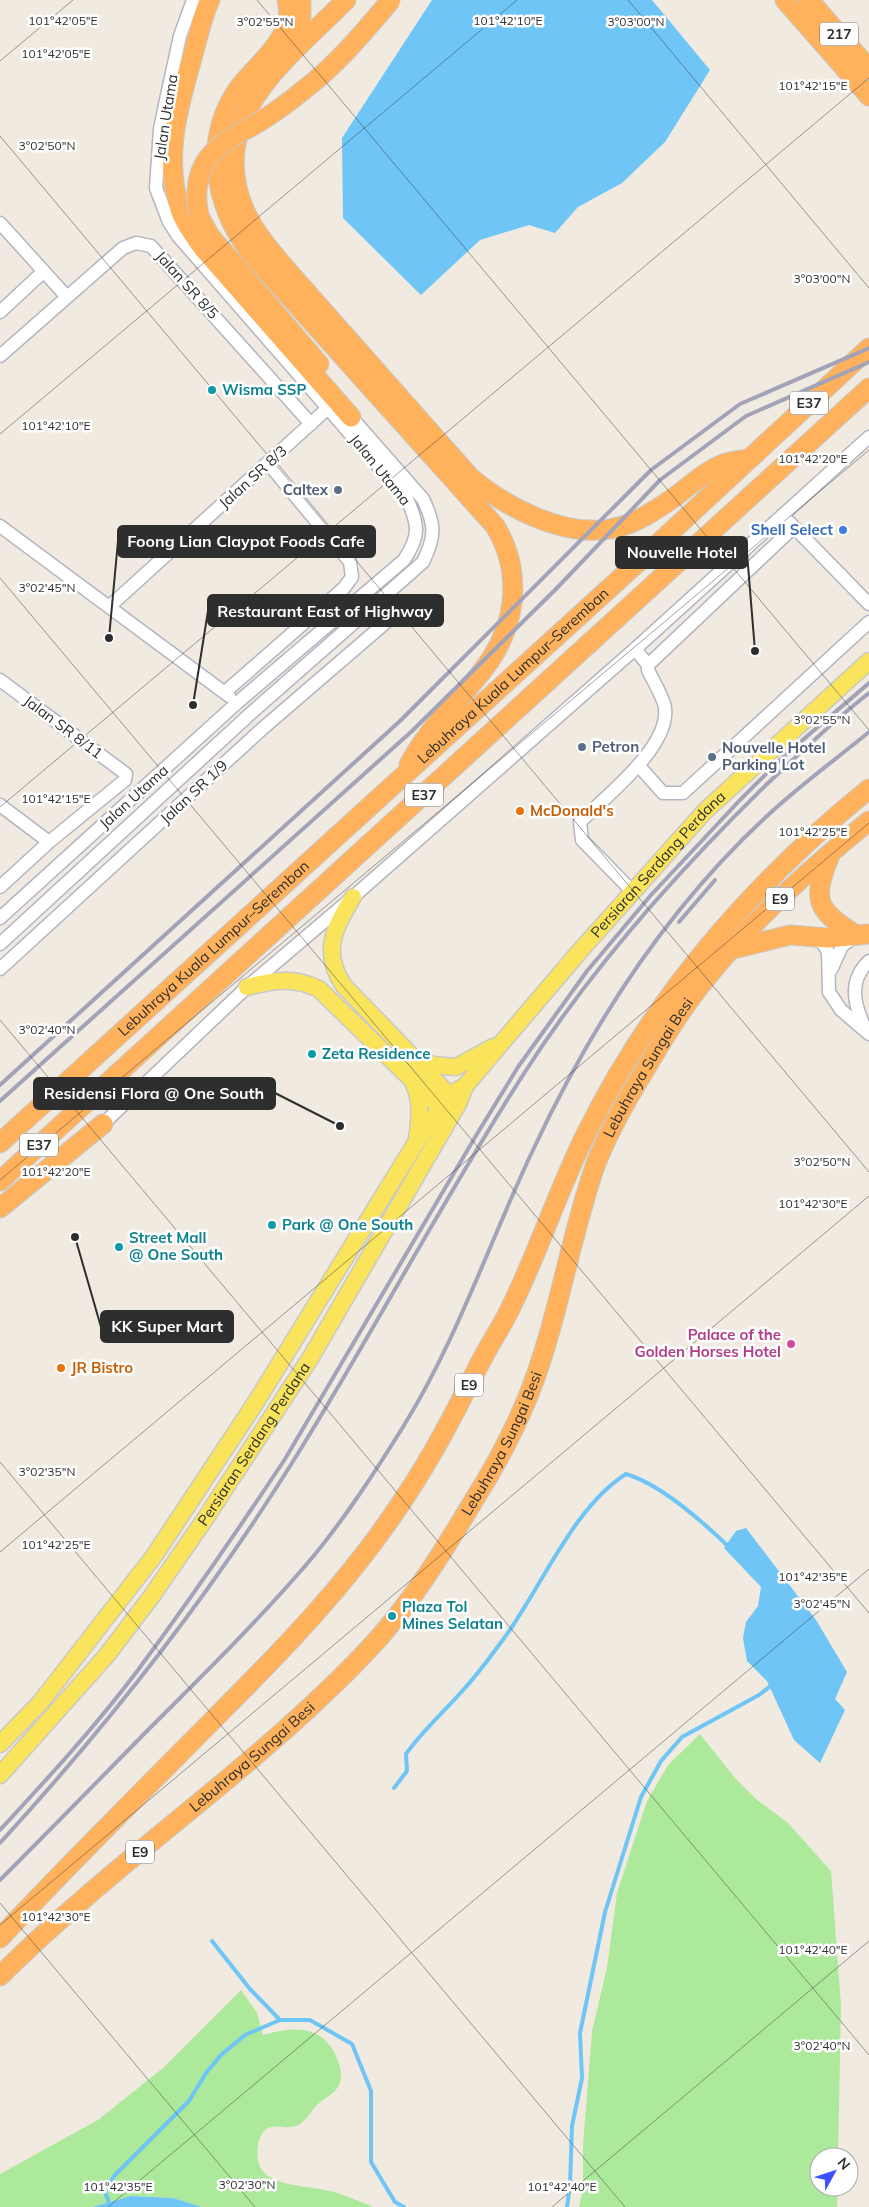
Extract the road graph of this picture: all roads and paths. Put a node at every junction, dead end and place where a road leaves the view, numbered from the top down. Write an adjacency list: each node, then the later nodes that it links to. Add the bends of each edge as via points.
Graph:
1 (193, 0): 19 (street, Jalan Utama, via 180,36 160,129 156,188 178,236)
2 (210, 0): 20 (highway, via 175,123 173,171 181,211 188,227 217,266)
3 (287, 0): 42 (highway, via 289,17 283,34 238,90 219,130 218,175 227,212 237,234 252,254 494,526 506,547 512,574 512,609 506,634 486,667 425,736)
4 (301, 0): 9 (highway, via 299,32)
5 (346, 0): 9 (highway)
6 (391, 0): 20 (highway, bridge, via 339,60 315,81 212,153 202,168 198,184 196,205 210,236 318,362 348,404)
7 (785, 0): 11 (highway, 217)
8 (809, 0): 10 (highway, 217)
9 (278, 66): 23 (highway, via 254,97 238,128 234,144 235,180 244,209 264,243 470,477 488,493 556,524 590,530 611,529 646,515 709,472)
10 (869, 69)
11 (869, 96)
12 (0, 223): 13 (street)
13 (44, 271): 14 (street); 15 (street)
14 (67, 297): 17 (street, Jalan SR 8/5); 21 (street, Jalan SR 8/5, via 123,248 136,243 151,246)
15 (0, 312)
16 (869, 348): 23 (highway, Lebuhraya Kuala Lumpur–Seremban / E37)
17 (0, 356)
18 (869, 388): 70 (highway, Lebuhraya Kuala Lumpur–Seremban / E37)
19 (328, 408): 21 (street, Jalan SR 8/3); 39 (street, Jalan Utama, via 407,499 416,519 413,547 404,560)
20 (351, 417): 32 (street, Jalan Utama, via 423,499 434,530 431,547 423,562)
21 (311, 424): 24 (street, Jalan SR 8/3)
22 (869, 437): 25 (street)
23 (750, 458): 42 (highway, Lebuhraya Kuala Lumpur–Seremban / E37)
24 (268, 464): 29 (street, Jalan SR 8/3); 38 (street, via 350,562 352,577 344,588)
25 (783, 515): 27 (street); 34 (street)
26 (0, 526): 29 (street)
27 (794, 527): 28 (street); 36 (street)
28 (869, 604)
29 (110, 606): 38 (street)
30 (391, 618): 33 (street, Jalan SR 1/9)
31 (869, 622): 41 (street, via 683,792 663,794)
32 (347, 629): 33 (street); 40 (street, Jalan Utama)
33 (360, 644): 47 (street, Jalan SR 1/9)
34 (634, 649): 36 (street); 52 (street)
35 (869, 661): 51 (main road, Persiaran Serdang Perdana, via 705,811)
36 (648, 665): 41 (street, via 665,707 664,726 654,748)
37 (0, 680): 48 (street, Jalan SR 8/11, via 126,774 125,780)
38 (225, 692): 39 (street)
39 (238, 702): 40 (street); 53 (street, Jalan Utama)
40 (250, 715): 46 (street, Jalan Utama)
41 (638, 765): 51 (street, via 580,822 582,840)
42 (403, 777): 69 (highway, Lebuhraya Kuala Lumpur–Seremban / E37)
43 (869, 788): 76 (highway, Lebuhraya Sungai Besi / E9, via 808,840 755,892 660,1010 588,1129 552,1206 512,1305 454,1415 384,1529 284,1649)
44 (0, 806): 48 (street)
45 (869, 821): 49 (highway, Lebuhraya Sungai Besi / E9)
46 (132, 823): 47 (street); 56 (street, Jalan Utama)
47 (145, 837): 59 (street, Jalan SR 1/9)
48 (50, 842): 50 (street)
49 (832, 851): 54 (highway, via 820,885 823,909 830,918); 57 (highway, Lebuhraya Sungai Besi / E9, via 764,914)
50 (0, 887)
51 (632, 890): 63 (main road, Persiaran Serdang Perdana)
52 (353, 897): 61 (street); 64 (main road, via 334,934 333,969 344,986)
53 (0, 918)
54 (863, 934): 55 (highway); 60 (street, via 842,946)
55 (815, 937): 57 (highway, via 790,935); 60 (street, via 828,952)
56 (1, 941)
57 (732, 949): 77 (highway, Lebuhraya Sungai Besi / E9, via 677,1017 613,1127 596,1165 529,1394 502,1452 475,1499 396,1617 369,1649 312,1704 73,1907)
58 (869, 961): 62 (street, via 854,986 857,1010)
59 (0, 969)
60 (830, 972): 62 (street, via 829,992 841,1010)
61 (247, 987): 65 (main road, via 282,979 305,982 319,989); 67 (street)
62 (868, 1033)
63 (500, 1046): 64 (main road, via 484,1051 456,1068); 66 (main road, Persiaran Serdang Perdana)
64 (414, 1060): 66 (main road)
65 (412, 1079): 66 (main road); 68 (main road, via 420,1108)
66 (449, 1106): 68 (main road, Persiaran Serdang Perdana); 73 (main road, Persiaran Serdang Perdana)
67 (103, 1124): 71 (highway)
68 (417, 1141): 72 (main road, Persiaran Serdang Perdana)
69 (0, 1143)
70 (0, 1181)
71 (0, 1208)
72 (291, 1345): 73 (main road); 74 (main road, Persiaran Serdang Perdana, via 149,1564 40,1703)
73 (311, 1358): 75 (main road, Persiaran Serdang Perdana, via 130,1625)
74 (0, 1744)
75 (0, 1775)
76 (0, 1938)
77 (0, 1976)

